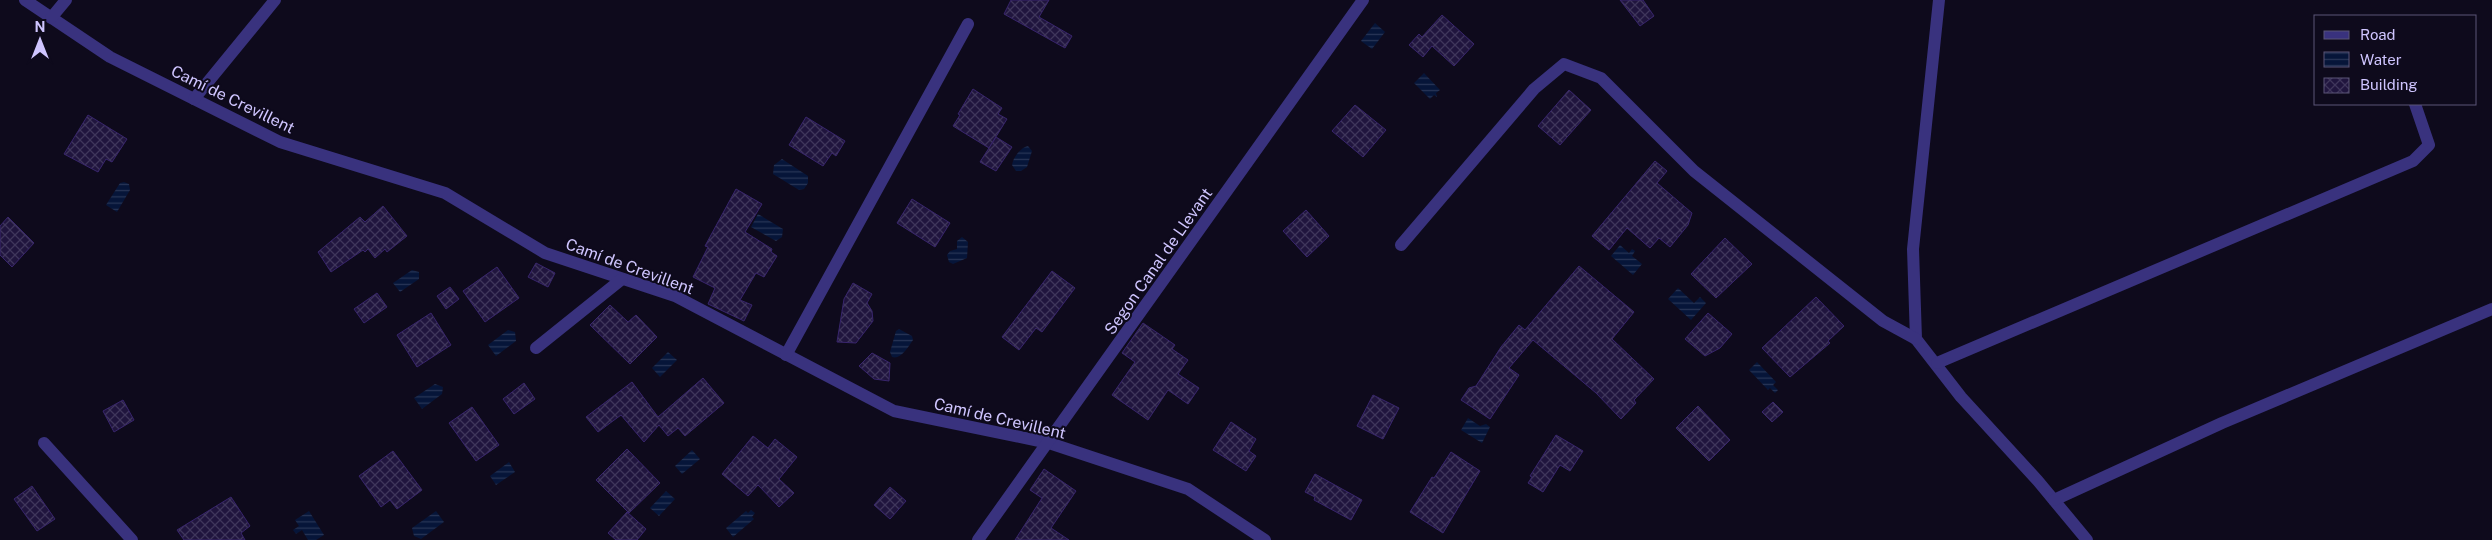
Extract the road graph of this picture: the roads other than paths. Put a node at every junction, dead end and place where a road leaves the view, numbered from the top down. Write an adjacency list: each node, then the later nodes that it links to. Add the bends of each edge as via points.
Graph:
1 (25, 0): 6 (street, Camí de Crevillent)
2 (66, 0): 6 (street)
3 (275, 0): 8 (street)
4 (1363, 0): 18 (street, Segon Canal de Llevant)
5 (1939, 0): 13 (street, via 1914,250)
6 (51, 18): 8 (street, Camí de Crevillent, via 110,57)
7 (968, 24): 15 (street)
8 (194, 99): 11 (street, Camí de Crevillent, via 280,142 445,193 545,253)
9 (2415, 105): 16 (street, via 2430,145 2413,161)
10 (1401, 245): 13 (street, via 1534,89 1564,64 1601,78 1694,172 1883,321)
11 (622, 279): 14 (street); 15 (street, Camí de Crevillent, via 674,296)
12 (2492, 309): 19 (street, via 2222,424)
13 (1916, 339): 16 (street)
14 (536, 348)
15 (786, 355): 18 (street, Camí de Crevillent, via 894,411)
16 (1936, 363): 19 (street, via 1961,397)
17 (44, 443): 20 (street)
18 (1048, 443): 21 (street, Segon Canal de Llevant); 22 (street, Camí de Crevillent, via 1188,489)
19 (2054, 500): 23 (street)
20 (132, 540)
21 (978, 540)
22 (1265, 540)
23 (2087, 540)

